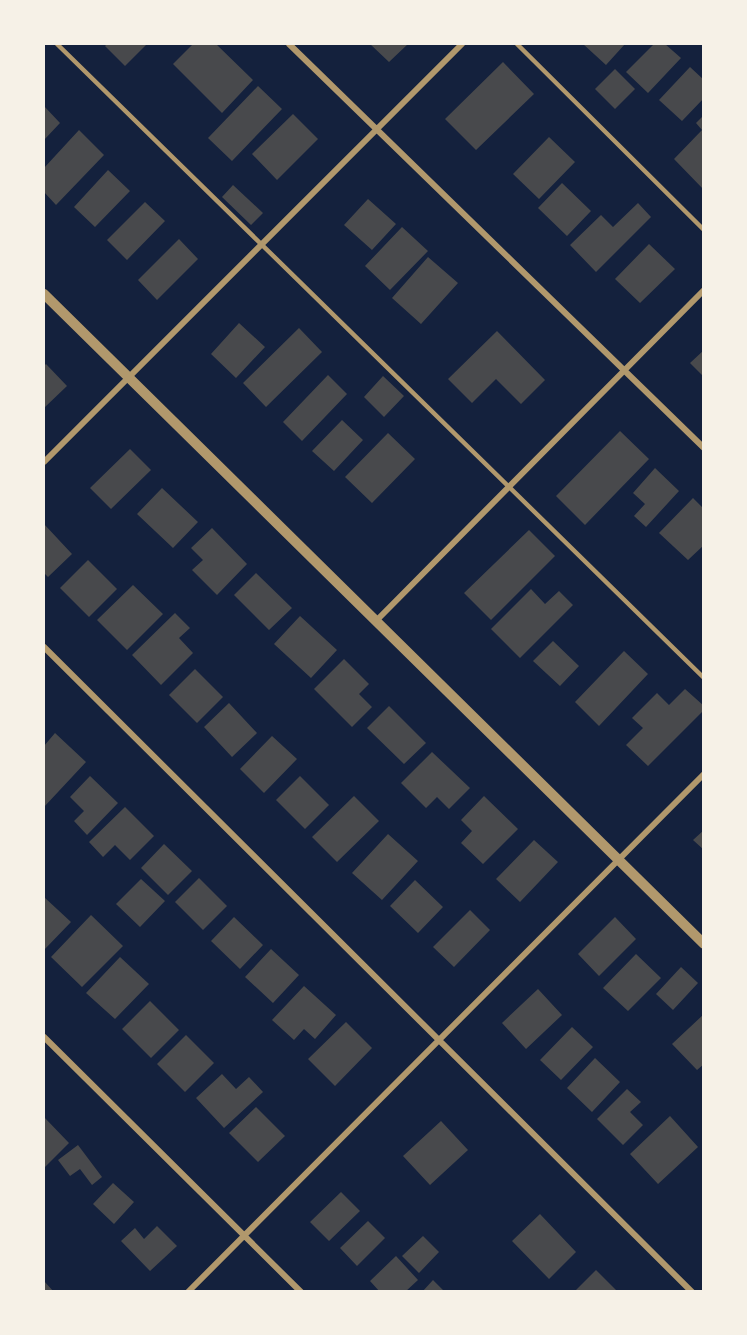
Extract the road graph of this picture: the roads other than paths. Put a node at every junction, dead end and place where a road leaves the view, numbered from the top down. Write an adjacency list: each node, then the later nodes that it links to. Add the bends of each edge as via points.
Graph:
1 (57, 44): 7 (lane)
2 (289, 44): 5 (street)
3 (462, 44): 5 (street)
4 (517, 44): 6 (lane)
5 (376, 129): 7 (street); 10 (street)
6 (704, 230)
7 (260, 245): 11 (street); 14 (lane)
8 (704, 290): 10 (street)
9 (44, 294): 11 (street)
10 (624, 370): 12 (street); 14 (street)
11 (128, 377): 13 (street); 15 (street)
12 (704, 448)
13 (44, 462)
14 (509, 487): 15 (street); 17 (lane)
15 (376, 621): 19 (street)
16 (44, 647): 22 (street)
17 (704, 678)
18 (704, 774): 19 (street)
19 (618, 860): 20 (street); 22 (street)
20 (704, 944)
21 (44, 1036): 23 (street)
22 (439, 1040): 23 (street); 26 (street)
23 (244, 1235): 24 (street); 25 (street)
24 (188, 1292)
25 (301, 1292)
26 (692, 1292)

